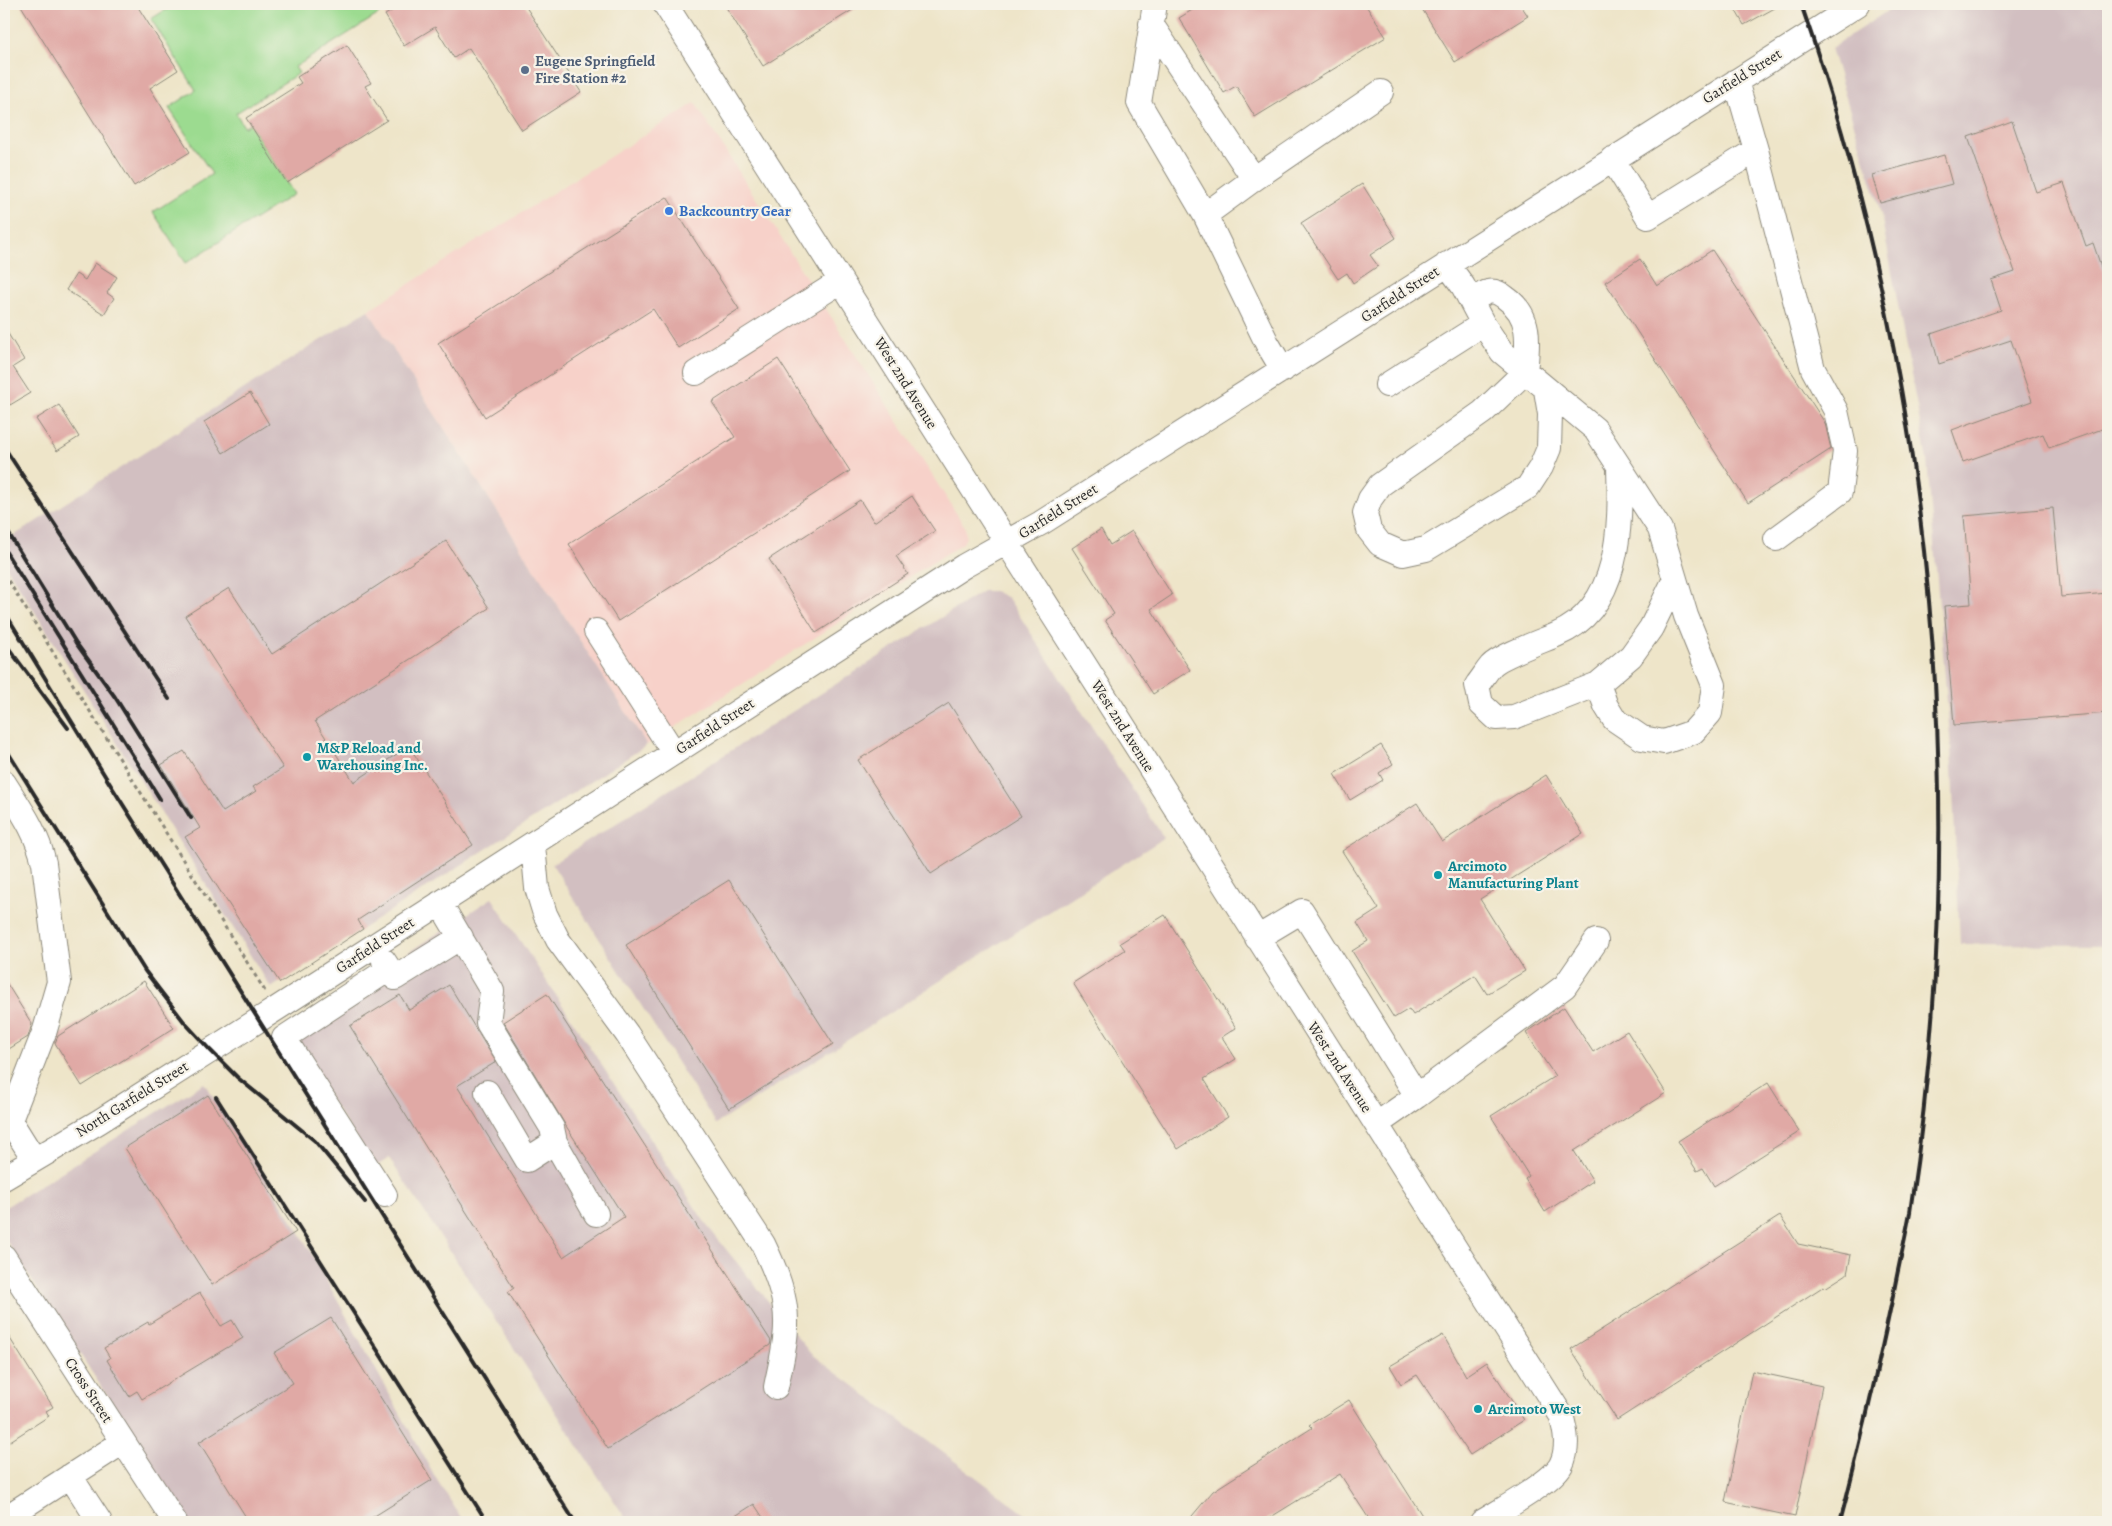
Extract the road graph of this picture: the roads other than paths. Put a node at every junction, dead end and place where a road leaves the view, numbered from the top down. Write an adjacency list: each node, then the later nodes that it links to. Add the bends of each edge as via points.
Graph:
1 (665, 4): 11 (street, West 2nd Avenue)
2 (1858, 4): 4 (street, Garfield Street)
3 (1153, 14): 8 (street); 9 (street, via 1139,103)
4 (1736, 81): 6 (street); 7 (street, Garfield Street)
5 (1381, 92): 8 (street)
6 (1756, 150): 7 (street, via 1648,217); 20 (street, via 1813,370 1836,411 1845,451 1840,492)
7 (1612, 159): 10 (street, Garfield Street)
8 (1254, 179): 9 (street)
9 (1205, 216): 14 (street)
10 (1447, 264): 12 (street); 14 (street, Garfield Street)
11 (841, 281): 16 (street); 21 (street, West 2nd Avenue)
12 (1471, 301): 13 (street); 15 (street, via 1489,292 1498,292 1522,313 1528,340)
13 (1483, 324): 15 (street, via 1502,352); 17 (street)
14 (1283, 370): 21 (street, Garfield Street)
15 (1525, 372): 18 (street); 18 (street, via 1483,412 1380,485 1365,512 1369,530 1380,544 1404,554 1426,549 1528,487 1549,448 1550,414)
16 (696, 373)
17 (1387, 386)
18 (1546, 390): 19 (street, via 1595,429)
19 (1619, 466): 22 (street, via 1660,529); 24 (street, via 1621,515 1613,561 1600,598 1581,619 1559,634 1492,665 1477,685 1481,704 1496,718 1514,717)
20 (1776, 539)
21 (1006, 542): 25 (street, Garfield Street); 30 (street, West 2nd Avenue)
22 (1675, 579): 24 (street, via 1651,628 1631,656); 24 (street, via 1714,685 1710,712 1693,732 1664,742 1642,738 1614,719)
23 (596, 631): 25 (street)
24 (1598, 684)
25 (674, 753): 27 (street, Garfield Street)
26 (4, 783): 37 (street, via 40,846 59,982 45,1030)
27 (532, 845): 28 (street, Garfield Street); 45 (street, via 537,888 558,940 626,1034 763,1244 773,1265 784,1297 786,1326)
28 (440, 903): 29 (street); 32 (street, Garfield Street)
29 (461, 937): 33 (street, via 395,978); 39 (street, via 492,991 488,1023 552,1128)
30 (1257, 938): 36 (street, via 1302,911); 38 (street, West 2nd Avenue)
31 (1596, 941): 36 (street, via 1565,986)
32 (375, 945): 33 (street); 34 (street, Garfield Street)
33 (389, 969): 42 (street, via 284,1038)
34 (268, 1014): 40 (street, North Garfield Street)
35 (487, 1092): 39 (street, via 527,1160)
36 (1417, 1096): 38 (street)
37 (7, 1115): 40 (street)
38 (1377, 1124): 51 (street, West 2nd Avenue, via 1561,1415 1566,1434 1561,1465 1553,1475)
39 (556, 1142): 43 (street)
40 (34, 1159): 41 (street, North Garfield Street)
41 (4, 1178)
42 (385, 1195)
43 (596, 1214)
44 (4, 1257): 46 (street, Cross Street)
45 (776, 1387)
46 (123, 1442): 47 (street); 50 (street, Cross Street)
47 (70, 1476): 48 (street); 49 (street)
48 (4, 1520)
49 (100, 1522)
50 (175, 1522)
51 (1482, 1522)

